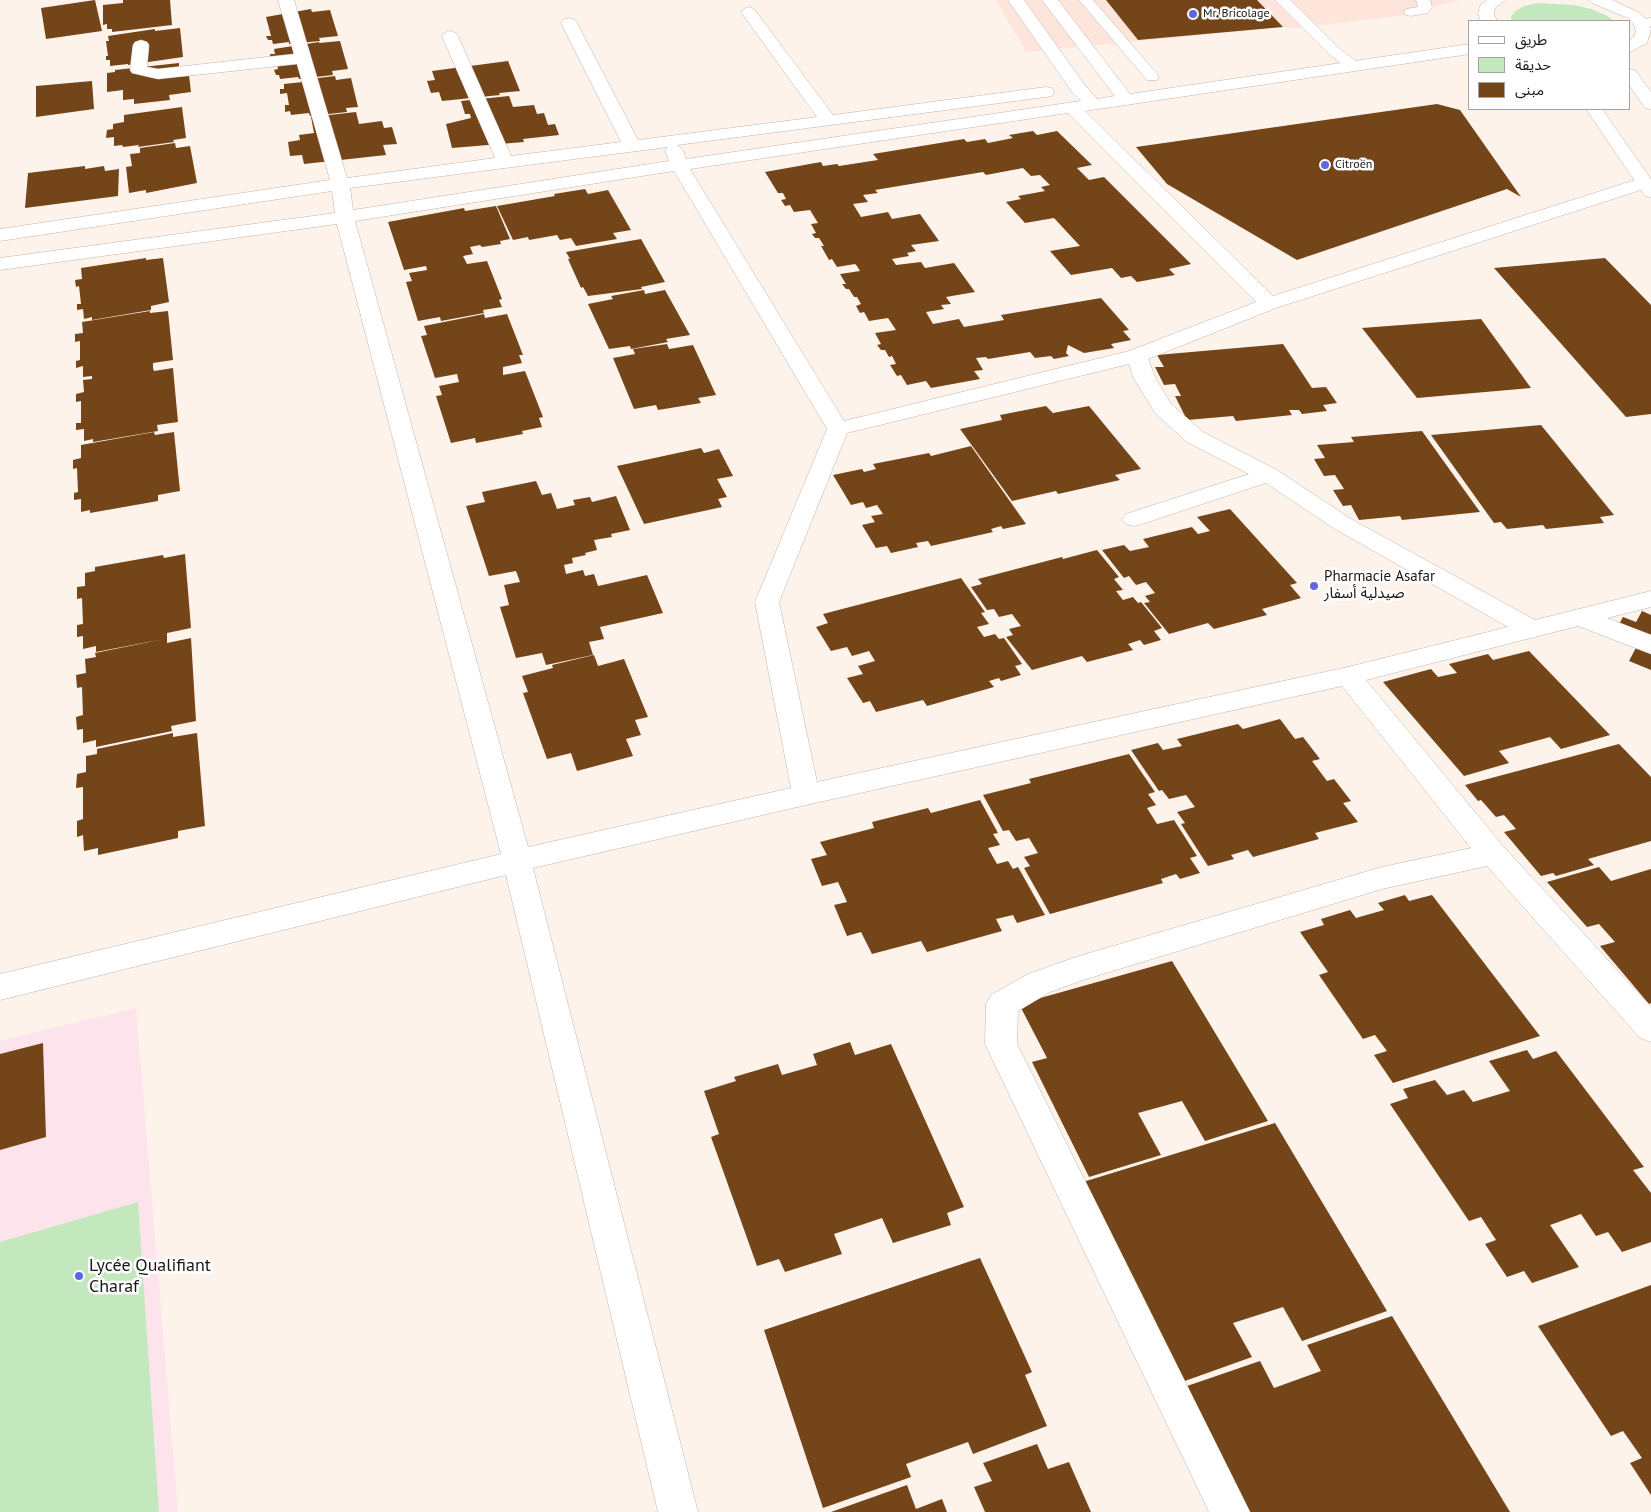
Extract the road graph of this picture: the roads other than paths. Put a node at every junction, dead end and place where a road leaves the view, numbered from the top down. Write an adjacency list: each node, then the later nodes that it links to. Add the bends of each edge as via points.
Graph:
1 (286, 0): 21 (street)
2 (1016, 0): 26 (street)
3 (1050, 0): 25 (street)
4 (1086, 0): 24 (lane)
5 (1282, 0): 18 (lane)
6 (1423, 0): 10 (lane, via 1423,10)
7 (1497, 0): 11 (street, via 1488,6)
8 (1606, 1): 12 (street)
9 (749, 12): 32 (street)
10 (1411, 12)
11 (1489, 20)
12 (1646, 22): 16 (street, via 1641,40)
13 (569, 23): 34 (street)
14 (450, 36): 35 (street)
15 (141, 45): 21 (street, via 138,70 158,74)
16 (1631, 46)
17 (1468, 48): 20 (street)
18 (1334, 51): 19 (street); 20 (street)
19 (1315, 54)
20 (1353, 57): 27 (street)
21 (304, 58): 37 (street)
22 (1172, 74): 24 (street)
23 (1631, 75): 29 (street)
24 (1152, 77): 25 (street)
25 (1114, 82): 26 (street); 27 (street)
26 (1078, 88): 28 (street); 32 (street)
27 (1125, 98): 28 (street)
28 (1093, 104): 30 (street)
29 (1651, 104)
30 (1072, 107): 36 (street); 42 (street)
31 (1595, 110): 38 (street)
32 (829, 121): 33 (street)
33 (671, 142): 34 (street); 36 (street)
34 (632, 146): 35 (street)
35 (505, 162): 37 (street)
36 (678, 165): 39 (street); 44 (street)
37 (340, 184): 39 (street); 40 (street)
38 (1648, 187): 42 (street)
39 (345, 217): 41 (street); 54 (street)
40 (0, 235)
41 (0, 264)
42 (1269, 304): 43 (street)
43 (1136, 356): 44 (street); 45 (street, via 1144,377 1163,408 1195,437)
44 (838, 429): 52 (street, via 767,602)
45 (1269, 475): 46 (street); 49 (street, via 1343,524)
46 (1134, 519)
47 (1651, 599): 48 (street)
48 (1580, 618): 49 (street); 50 (street)
49 (1532, 629): 51 (street)
50 (1651, 645)
51 (1348, 676): 52 (street); 53 (street)
52 (806, 795): 54 (street)
53 (1493, 854): 56 (street); 58 (street, via 1382,878 1078,969 1038,983 1002,1004 1002,1044)
54 (517, 861): 55 (street); 57 (street)
55 (0, 987)
56 (1651, 1030)
57 (678, 1512)
58 (1230, 1512)

